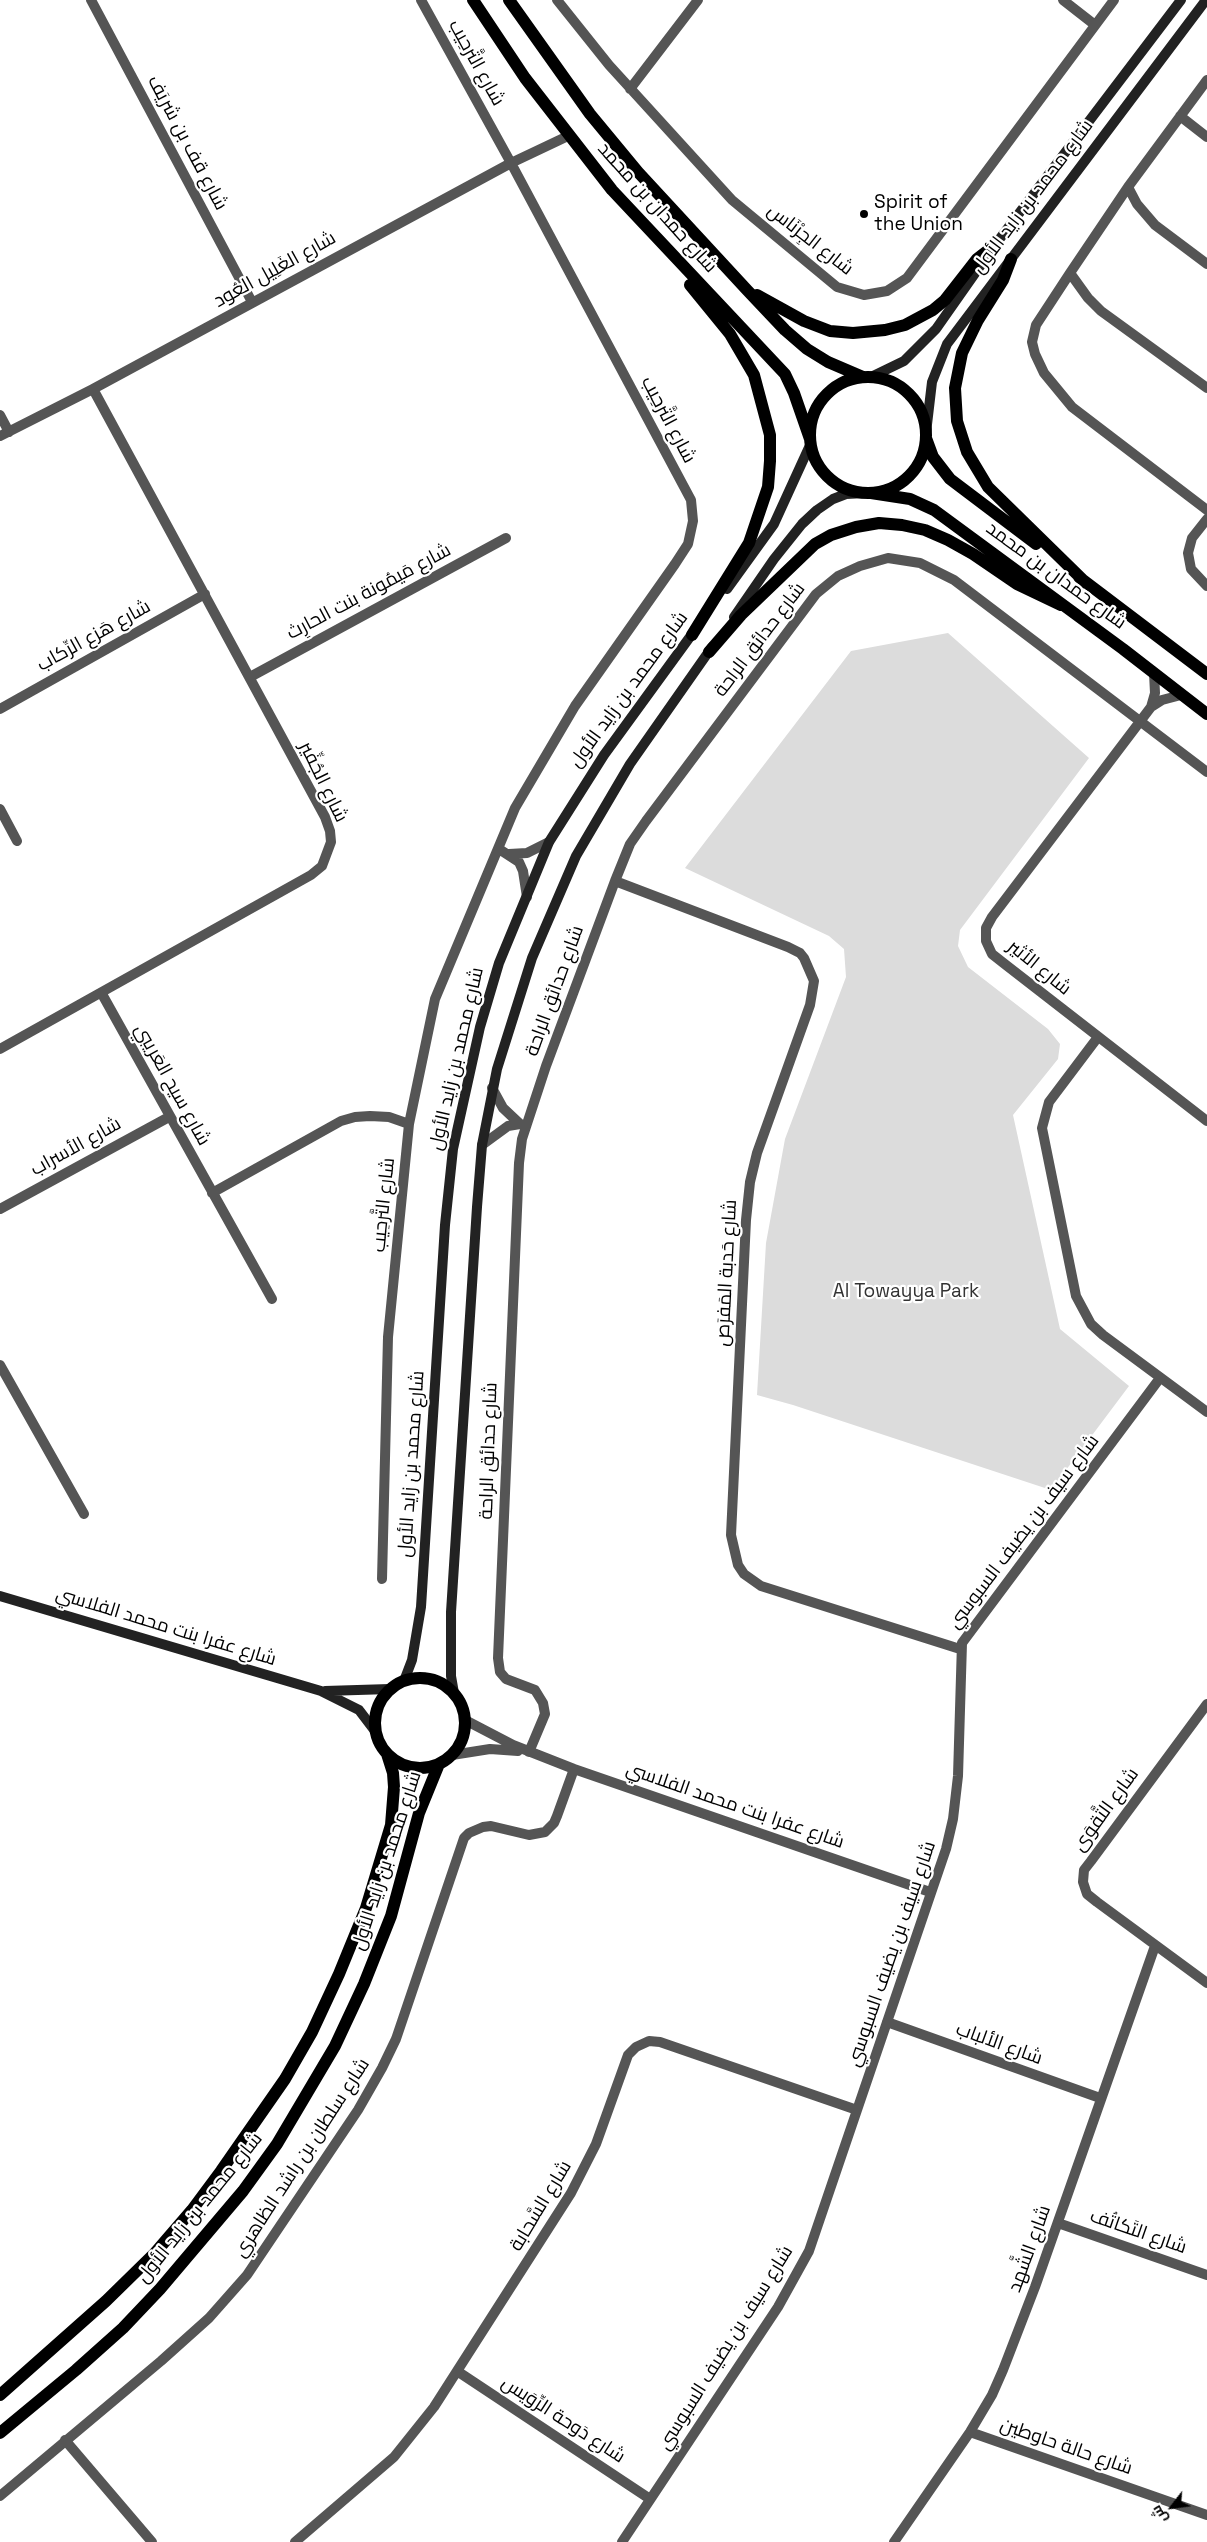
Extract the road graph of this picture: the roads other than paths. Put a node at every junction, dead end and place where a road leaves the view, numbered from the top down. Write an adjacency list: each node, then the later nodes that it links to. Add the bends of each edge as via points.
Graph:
1 (91, 0): 25 (street, شارع قف بن شريَف)
2 (421, 0): 17 (street, شارع التَّرحِيب)
3 (473, 0): 15 (main road, شارع حمدان بن محمد)
4 (509, 0): 24 (main road, شارع حمدان بن محمد, via 590,114 638,172)
5 (557, 0): 13 (street, شارع الجِرْنَاس, via 575,26)
6 (698, 0): 13 (street)
7 (1063, 0): 11 (street)
8 (1114, 0): 11 (street, شارع الجِرْنَاس)
9 (1181, 0): 19 (main road, شارع محمد بن زايد الأول)
10 (1206, 0): 21 (main road, شارع محمد بن زايد الأول)
11 (1095, 25): 13 (street, شارع الجِرْنَاس, via 907,278 898,286 876,295 852,293 837,287 754,220)
12 (1207, 80): 14 (street)
13 (630, 89)
14 (1180, 116): 16 (street); 18 (street)
15 (568, 136): 17 (street, شارع الغَلِيل العُود); 20 (main road, شارع حمدان بن محمد)
16 (1207, 137)
17 (511, 162): 25 (street, شارع الغَلِيل العُود); 55 (street, شارع التَّرحِيب, via 692,500 693,521 688,544 575,706 540,764 515,808)
18 (1128, 188): 22 (street, via 1148,218); 23 (street)
19 (995, 245): 24 (main road, via 977,259 945,300 933,310 912,322 886,330 830,331); 26 (main road, شارع محمد بن زايد الأول, via 915,352 904,361)
20 (664, 248): 32 (main road, شارع حمدان بن محمد, via 785,374); 41 (main road, via 744,355 760,392 770,435 768,487 749,543)
21 (1011, 259): 31 (main road, شارع محمد بن زايد الأول, via 947,344 932,382); 37 (main road, via 962,353 955,388 957,421 967,452 988,487)
22 (1207, 264)
23 (1070, 273): 27 (street, via 1101,311); 34 (street, via 1034,331 1033,348 1039,364 1056,391 1072,407)
24 (746, 290): 26 (main road, شارع حمدان بن محمد, via 807,349 828,362)
25 (252, 302): 28 (street, شارع الغَلِيل العُود)
26 (867, 377): 31 (main road, via 896,384 908,393 920,411); 32 (main road, via 837,386 822,400 812,418)
27 (1207, 388)
28 (93, 389): 30 (street, شارع الغَلِيل العُود); 39 (street, شارع الجُفِّير)
29 (0, 415): 30 (street)
30 (4, 434)
31 (926, 435): 33 (main road, via 921,458 909,476 891,488); 37 (main road, شارع حمدان بن محمد, via 933,457 950,479)
32 (811, 441): 33 (main road, via 816,460 826,475 840,486); 41 (main road, شارع محمد بن زايد الأول, via 774,524)
33 (868, 493): 40 (main road, شارع حمدان بن محمد, via 910,499 934,510); 42 (main road, via 846,494 833,499 802,524)
34 (1207, 510)
35 (1207, 519): 38 (street, via 1192,538 1188,553 1191,569)
36 (506, 538): 45 (street, شارع مَيمُونة بنت الحارِث)
37 (1086, 583): 44 (main road, شارع حمدان بن محمد)
38 (1207, 586)
39 (205, 594): 45 (street, شارع الجُفِّير); 48 (street, شارع هَزع الرِّكاب)
40 (1061, 605): 42 (main road, via 1017,584 948,540 902,524 878,524 856,527 815,544 741,614); 43 (main road, شارع حمدان بن محمد)
41 (692, 635): 54 (main road, شارع محمد بن زايد الأول, via 604,755)
42 (709, 652): 62 (main road, via 630,764 576,856 532,958)
43 (1154, 674): 46 (main road, شارع حمدان بن محمد); 47 (street, شارع الأثير)
44 (1207, 674)
45 (250, 677): 59 (street, شارع الجُفِّير, via 325,817 331,836 328,854 322,866 311,875)
46 (1181, 695): 47 (street); 49 (main road, شارع حمدان بن محمد)
47 (1151, 707): 50 (street, شارع الأثير)
48 (0, 709)
49 (1207, 714)
50 (1141, 721): 51 (street, شارع حدائق الراحة); 57 (street, شارع حدائق الراحة, via 954,580 932,567 910,560 888,558 874,562 838,576 816,594 646,821 630,844); 60 (street, شارع الأثير, via 986,928 986,941 992,954)
51 (1207, 772)
52 (0, 809): 53 (street)
53 (17, 841)
54 (549, 842): 56 (street, via 526,853); 58 (main road, شارع محمد بن زايد الأول)
55 (499, 849): 56 (street); 65 (street, شارع التَّرحِيب, via 435,999)
56 (509, 854): 58 (street, via 519,862 523,871)
57 (615, 881): 66 (street, شارع حدائق الراحة); 77 (street, شارع حَدبة المَفرَص, via 800,953 814,981 810,1005 757,1152 750,1182 731,1535 738,1565 761,1586)
58 (526, 897): 78 (main road, شارع محمد بن زايد الأول, via 499,963 480,1027 453,1149 445,1225 421,1607 412,1660)
59 (102, 994): 61 (street, شارع الجُفِّير); 63 (street, شارع سيح العَريبي)
60 (1098, 1037): 64 (street, شارع الأثير); 72 (street, via 1049,1102 1042,1128 1080,1305 1091,1324 1103,1335)
61 (0, 1049)
62 (492, 1088): 66 (street, via 503,1108); 67 (main road)
63 (169, 1117): 68 (street, شارع سيح العَريبي); 69 (street, شارع الأسراب)
64 (1207, 1121)
65 (409, 1124): 68 (street, via 389,1117 355,1116); 75 (street, شارع التَّرحِيب, via 388,1337)
66 (523, 1124): 67 (street, via 508,1126); 85 (street, شارع حدائق الراحة, via 498,1658 500,1672 506,1679 535,1690 543,1703 544,1714)
67 (482, 1145): 81 (main road, via 452,1612 451,1676)
68 (212, 1193): 70 (street, شارع سيح العَريبي)
69 (0, 1209)
70 (272, 1299)
71 (0, 1365): 74 (street)
72 (1160, 1378): 73 (street); 77 (street, شارع سيف بن يضيف السبوسي)
73 (1207, 1412)
74 (84, 1514)
75 (382, 1579)
76 (0, 1596): 80 (main road, شارع عفرا بنت محمد الفلاسي)
77 (960, 1648): 90 (street, شارع سيف بن يضيف السبوسي, via 960,1729 953,1819)
78 (404, 1680): 79 (main road); 81 (main road, via 431,1679)
79 (390, 1689): 80 (main road, شارع عفرا بنت محمد الفلاسي); 84 (main road, via 378,1708)
80 (321, 1691): 84 (main road, شارع عفرا بنت محمد الفلاسي, via 359,1710)
81 (454, 1693): 83 (main road, via 462,1706)
82 (1207, 1704): 91 (street, شارع التَّقوَى, via 1084,1870 1087,1894)
83 (465, 1720): 85 (street, شارع عفرا بنت محمد الفلاسي); 87 (main road, via 460,1745)
84 (376, 1731): 86 (main road)
85 (529, 1752): 87 (street, شارع عفرا بنت محمد الفلاسي, via 490,1749); 89 (street, شارع عفرا بنت محمد الفلاسي)
86 (387, 1754): 88 (main road, via 411,1767); 99 (main road, شارع محمد بن زايد الأول, via 394,1773 391,1825 366,1908 327,1999 285,2080 222,2171 155,2253)
87 (452, 1755): 88 (main road)
88 (439, 1764): 101 (main road, شارع محمد بن زايد الأول, via 419,1813 391,1916 364,1984 336,2046 277,2144 243,2191 160,2289 83,2364)
89 (574, 1769): 90 (street, شارع عفرا بنت محمد الفلاسي); 102 (street, شارع سلطان بن راشد الظاهري, via 554,1823 544,1832 530,1836 483,1826 464,1838 396,2039 358,2110 268,2245 229,2297 141,2379)
90 (930, 1892): 93 (street, شارع سيف بن يضيف السبوسي)
91 (1155, 1946): 92 (street, شارع التَّقوَى); 94 (street, شارع الشَّهد)
92 (1207, 1983)
93 (887, 2022): 94 (street, شارع الألباب); 95 (street, شارع سيف بن يضيف السبوسي)
94 (1100, 2098): 96 (street, شارع الشَّهد)
95 (858, 2110): 98 (street, شارع السَّحابة, via 660,2042 650,2041 636,2047 628,2055 596,2144 576,2185); 104 (street, شارع سيف بن يضيف السبوسي, via 820,2222 796,2278)
96 (1058, 2223): 97 (street, شارع التَكاتُف); 100 (street, شارع الشَّهد, via 1003,2370)
97 (1207, 2275)
98 (456, 2371): 104 (street, شارع دَوحة الرِّوَيس); 107 (street, شارع السَّحابة, via 422,2424 394,2457)
99 (0, 2395)
100 (970, 2432): 105 (street, شارع حالة حاوطين); 109 (street, شارع الشَّهد)
101 (0, 2433)
102 (65, 2440): 103 (street, شارع سلطان بن راشد الظاهري); 106 (street)
103 (0, 2496)
104 (650, 2499): 108 (street, شارع سيف بن يضيف السبوسي)
105 (1207, 2515)
106 (152, 2542)
107 (295, 2542)
108 (622, 2542)
109 (894, 2542)

